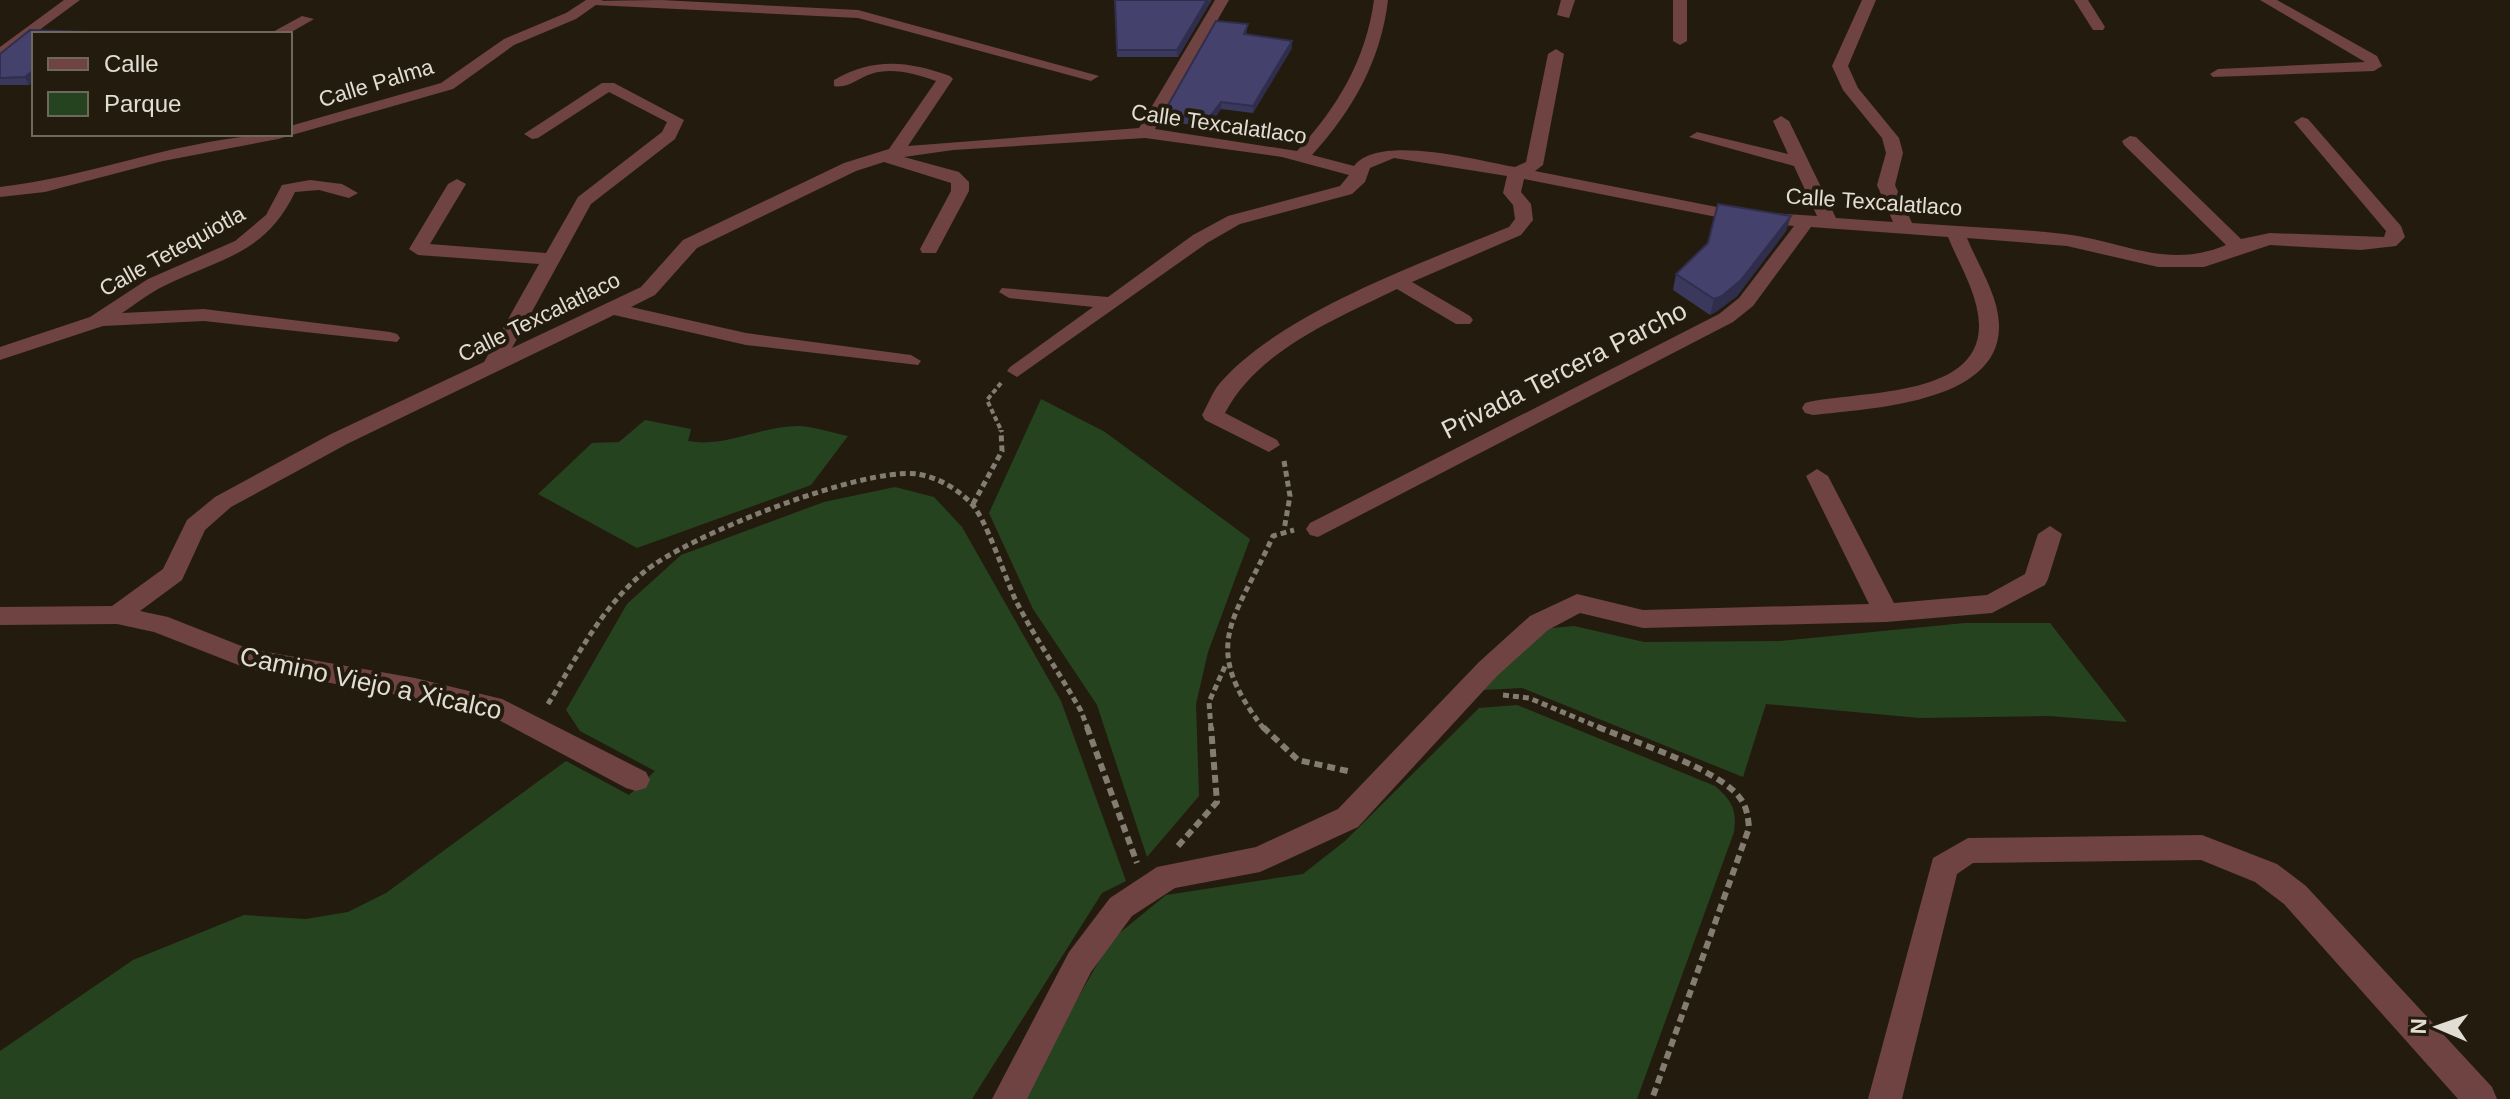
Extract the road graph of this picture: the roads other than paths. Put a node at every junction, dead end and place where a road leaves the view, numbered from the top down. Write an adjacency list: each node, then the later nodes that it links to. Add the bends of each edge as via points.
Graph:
1 (73, 0): 11 (street)
2 (596, 0): 18 (street, via 858,14); 22 (street, Calle Palma, via 509,42 447,86)
3 (1222, 0): 23 (street)
4 (1381, 0): 29 (street, via 1350,96 1333,124)
5 (1680, 0): 14 (street)
6 (1869, 0): 38 (street, via 1840,66 1854,98 1894,147 1886,177)
7 (2081, 0): 10 (street)
8 (2267, 0): 17 (street, via 2372,59 2374,66)
9 (307, 19): 12 (street)
10 (2098, 27)
11 (33, 32)
12 (280, 32)
13 (30, 34): 15 (street)
14 (1680, 41)
15 (0, 54)
16 (1556, 54): 32 (street, via 1534,165)
17 (2218, 74)
18 (1091, 76)
19 (840, 83): 28 (street, via 864,68 881,65 945,79)
20 (1781, 121): 30 (street)
21 (2302, 122): 40 (street, Calle Texcalatlaco, via 2396,237 2361,244 2270,239)
22 (292, 130)
23 (1145, 133): 28 (street, Calle Texcalatlaco, via 1019,139); 29 (street, Calle Texcalatlaco)
24 (532, 134): 42 (street, via 608,86 676,120 669,135 584,201)
25 (267, 136): 34 (street, via 161,156 45,187)
26 (1697, 137): 30 (street)
27 (2130, 141): 40 (street)
28 (890, 155): 41 (street, via 960,182); 46 (street, Calle Texcalatlaco, via 850,167 690,244 648,291)
29 (1300, 158): 31 (street, Calle Texcalatlaco)
30 (1799, 162): 36 (street)
31 (1358, 172): 32 (street, Calle Texcalatlaco, via 1364,164 1392,153); 45 (street, via 1346,190 1234,220)
32 (1517, 172): 37 (street, Calle Texcalatlaco, via 1737,216); 43 (street, via 1512,193 1525,211 1515,231)
33 (457, 184): 42 (street, via 418,249)
34 (0, 192)
35 (349, 193): 48 (street, Calle Tetequiotla, via 328,187 288,189 274,218 242,245 155,283)
36 (1829, 222): 37 (street, Calle Texcalatlaco); 38 (street, Calle Texcalatlaco)
37 (1805, 223): 57 (street, Privada Tercera Parcho, via 1746,302 1726,318)
38 (1904, 226): 39 (street, Calle Texcalatlaco)
39 (1955, 231): 40 (street, Calle Texcalatlaco, via 2067,240 2158,261 2204,261); 54 (street, via 1989,327 1984,353 1972,368 1933,391)
40 (2239, 248)
41 (929, 249)
42 (552, 259): 52 (street)
43 (1398, 282): 47 (street); 55 (street, via 1287,338 1215,404 1213,415)
44 (1009, 292): 45 (street)
45 (1113, 303): 53 (street)
46 (614, 309): 51 (street, via 746,339); 52 (street, Calle Texcalatlaco)
47 (1463, 320)
48 (97, 321): 49 (street, via 204,315); 50 (street, Calle Tetequiotla)
49 (390, 338)
50 (0, 354)
51 (911, 361)
52 (491, 367): 60 (street, Calle Texcalatlaco, via 339,439 223,502 195,526 173,574)
53 (1017, 371)
54 (1813, 408)
55 (1269, 445)
56 (1817, 476): 59 (street)
57 (1308, 530)
58 (2050, 534): 59 (street, via 2036,579 1992,604)
59 (1886, 613): 63 (street, via 1643,619 1577,603 1539,623 1453,704 1348,818 1260,859 1157,883 1121,907 1080,962)
60 (117, 615): 61 (street, Camino Viejo a Xicalco); 62 (street, Camino Viejo a Xicalco, via 159,624 246,658 502,709)
61 (0, 616)
62 (636, 780)
63 (1009, 1099)
64 (1885, 1099): 65 (street, via 1944,867 1968,851 2202,847 2266,873 2295,895)
65 (2480, 1099)

